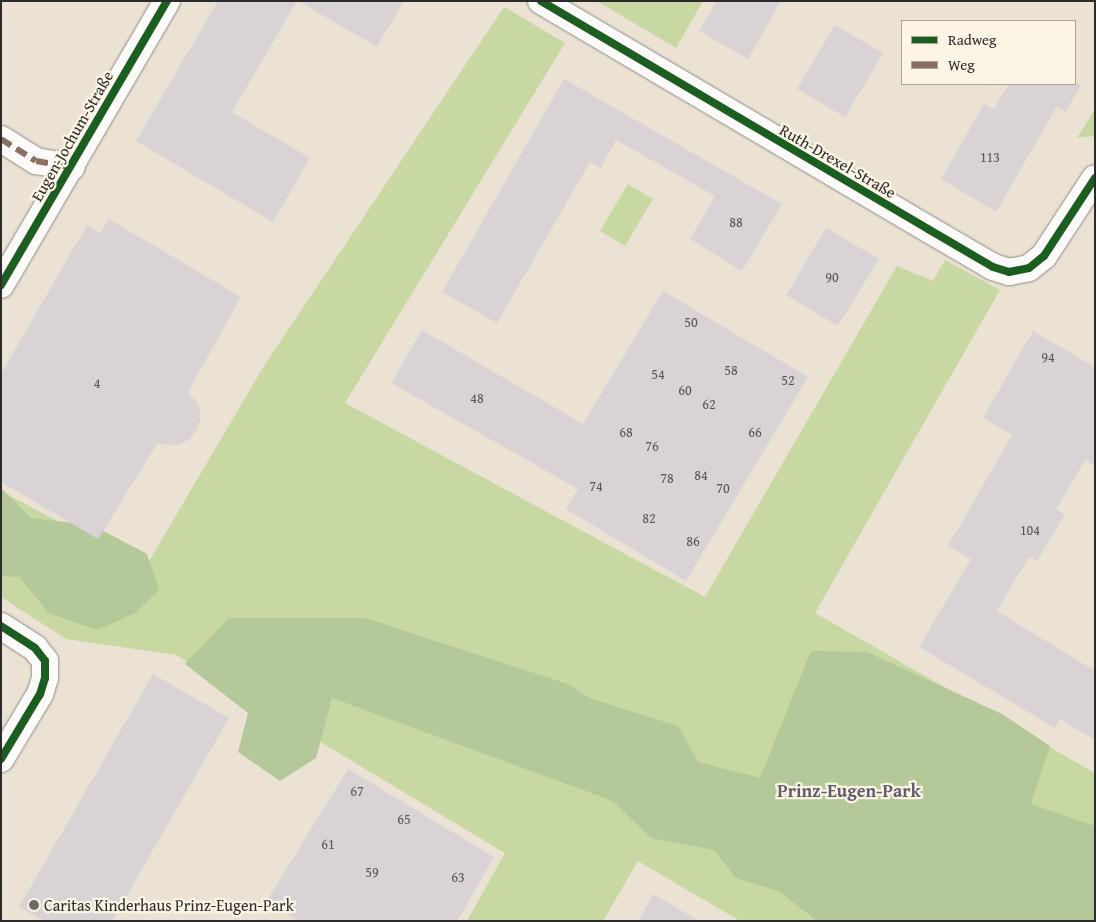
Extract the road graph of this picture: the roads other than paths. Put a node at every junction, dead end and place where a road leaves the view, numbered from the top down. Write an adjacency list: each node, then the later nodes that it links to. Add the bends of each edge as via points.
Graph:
1 (167, 1): 4 (street, Eugen-Jochum-Straße)
2 (541, 1): 5 (street, Ruth-Drexel-Straße, via 993,267 1009,272 1029,268 1044,256)
3 (1, 138): 4 (street, via 36,161)
4 (71, 167): 6 (street, Eugen-Jochum-Straße)
5 (1095, 178)
6 (1, 285)
7 (1, 626): 8 (street, via 35,648 44,661 45,678 40,694)
8 (1, 759)

